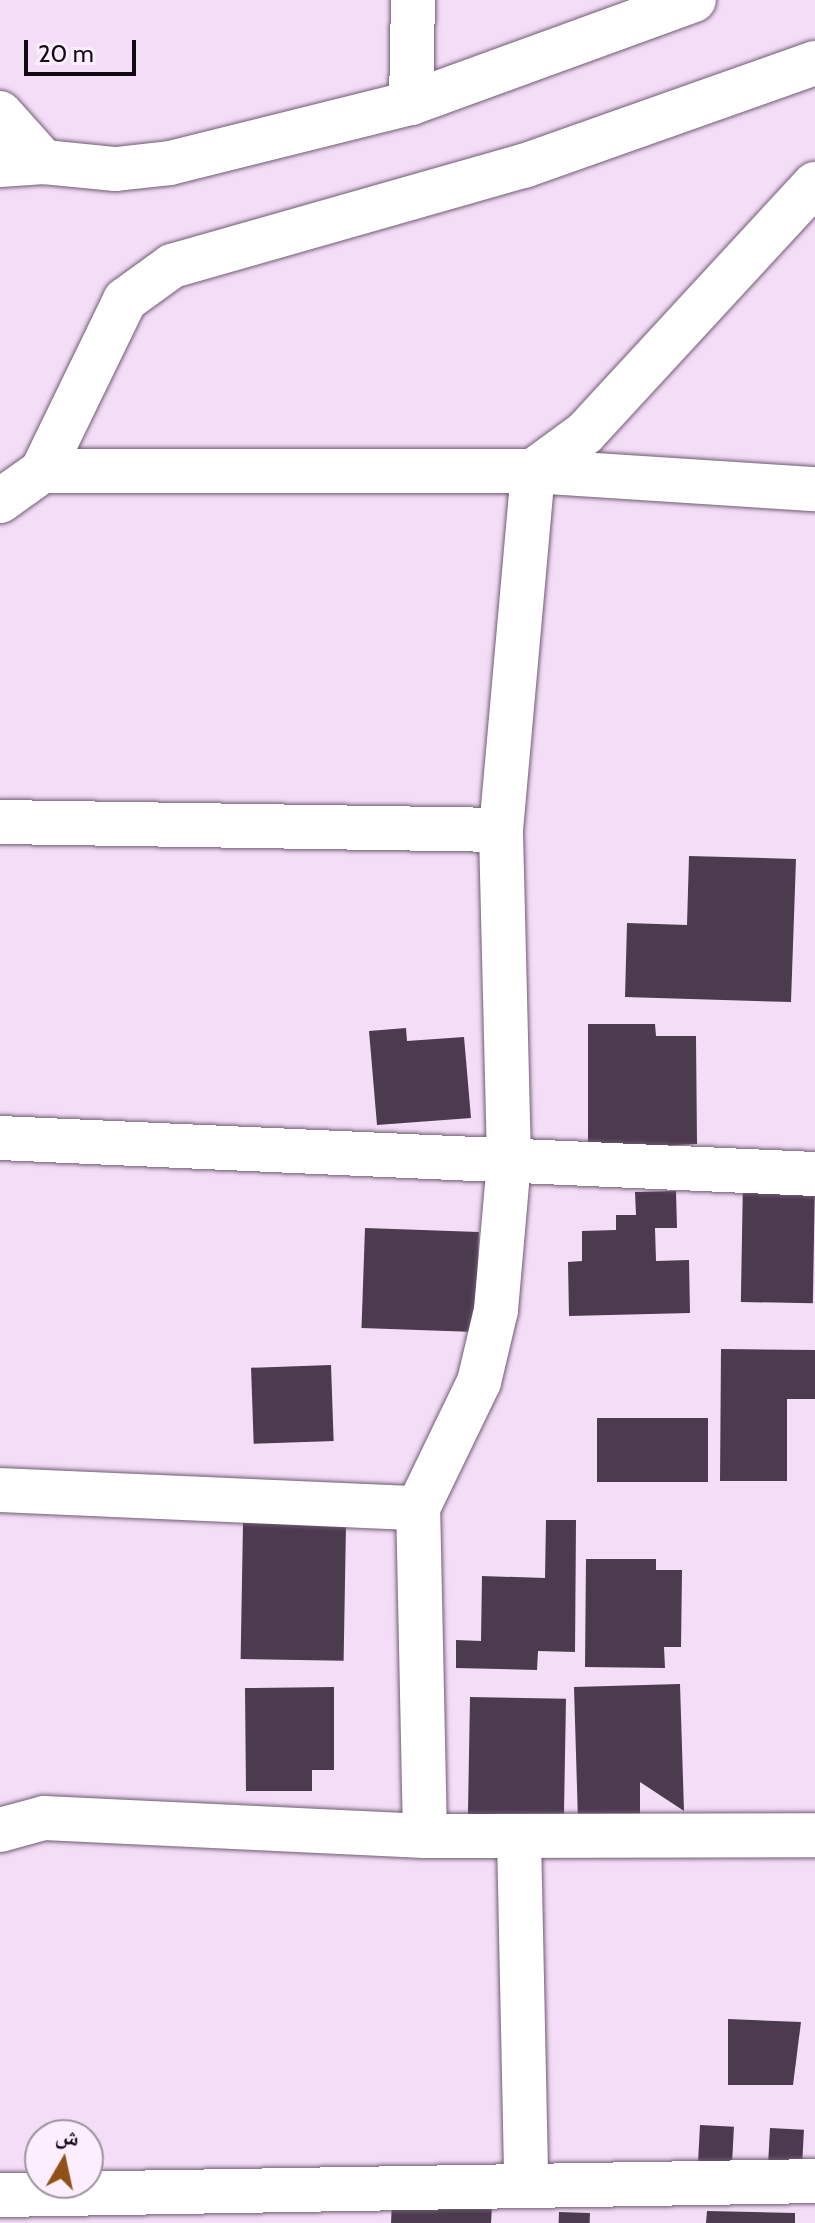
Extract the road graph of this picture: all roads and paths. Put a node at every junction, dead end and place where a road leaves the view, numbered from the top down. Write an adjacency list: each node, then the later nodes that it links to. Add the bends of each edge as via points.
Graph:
1 (413, 0): 4 (street)
2 (694, 0): 4 (street)
3 (815, 63): 9 (street, via 524,166 172,266 125,300)
4 (411, 103): 6 (street, via 170,163 116,169)
5 (0, 113): 6 (street)
6 (44, 162): 7 (street)
7 (0, 165)
8 (815, 184): 10 (street, via 585,433)
9 (42, 471): 10 (street); 12 (street)
10 (533, 471): 11 (street); 14 (street)
11 (815, 489)
12 (0, 501)
13 (0, 822): 14 (street)
14 (501, 830): 16 (street)
15 (0, 1138): 16 (street)
16 (509, 1160): 17 (street); 19 (street, via 496,1310 479,1382)
17 (815, 1174)
18 (0, 1490): 19 (street)
19 (418, 1508): 22 (street)
20 (0, 1830): 22 (street, via 44,1818)
21 (815, 1835): 23 (street)
22 (425, 1836): 23 (street)
23 (519, 1837): 25 (street)
24 (815, 2181): 25 (street)
25 (526, 2185): 26 (street)
26 (0, 2195)

